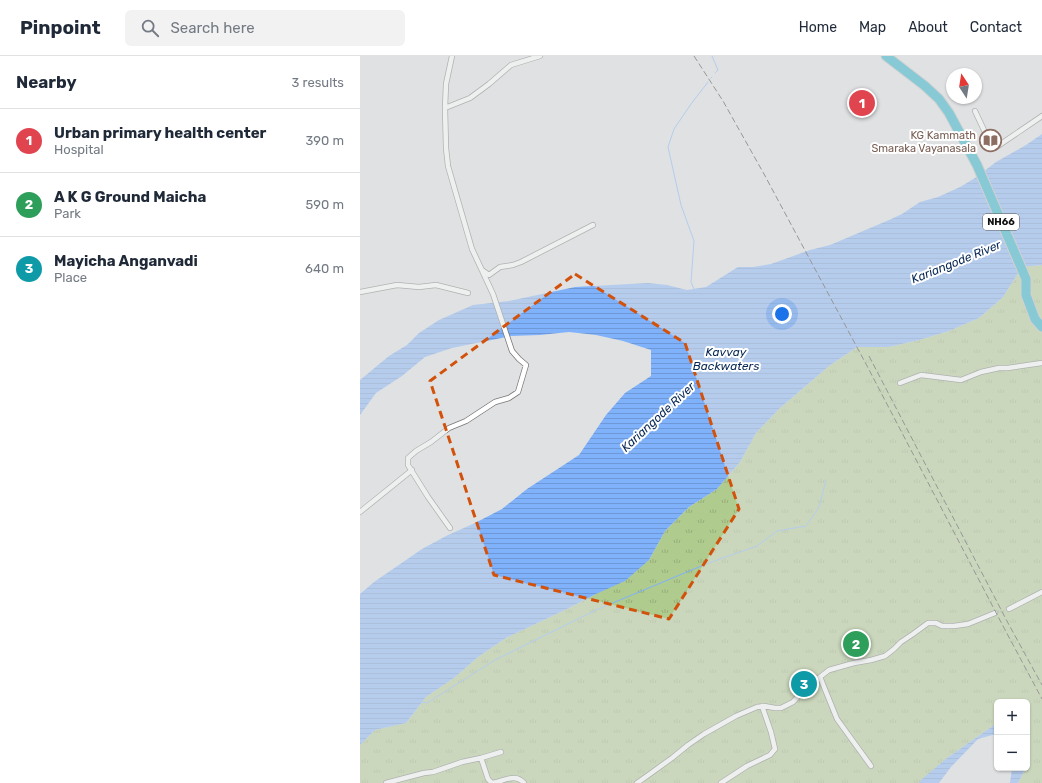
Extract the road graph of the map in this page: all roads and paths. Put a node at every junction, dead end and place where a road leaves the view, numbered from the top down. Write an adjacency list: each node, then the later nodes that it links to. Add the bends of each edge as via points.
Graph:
1 (452, 56): 4 (street, via 446,84)
2 (540, 56): 4 (street, via 511,65 470,98)
3 (886, 56): 11 (highway, NH66, via 926,86 949,113 977,166 1026,279 1026,295 1035,319)
4 (445, 108): 8 (street, via 448,166 472,249)
5 (975, 111): 6 (street, via 991,145 995,148)
6 (1042, 116)
7 (593, 225): 8 (street, via 521,262 500,267 489,275)
8 (482, 270): 14 (street, via 512,351 526,365 518,392 449,428 416,451 408,458 408,465)
9 (360, 292): 10 (street, via 397,286 436,285)
10 (468, 293)
11 (1042, 328)
12 (1042, 363): 13 (street, via 999,368 961,380 921,375)
13 (900, 383)
14 (412, 470): 15 (street); 16 (street)
15 (360, 512)
16 (450, 528)
17 (1041, 594): 18 (street)
18 (1009, 609)
19 (995, 613): 20 (street, via 968,624 942,626 928,623 885,656 829,670)
20 (820, 677): 21 (street, via 793,702 781,708); 24 (street, via 837,720)
21 (762, 706): 27 (street, via 736,716 704,734); 28 (street, via 775,748 770,755)
22 (501, 752): 23 (street)
23 (481, 758): 25 (street); 26 (street, via 488,779 492,783 516,777)
24 (871, 766)
25 (386, 783)
26 (524, 783)
27 (636, 783)
28 (722, 783)

